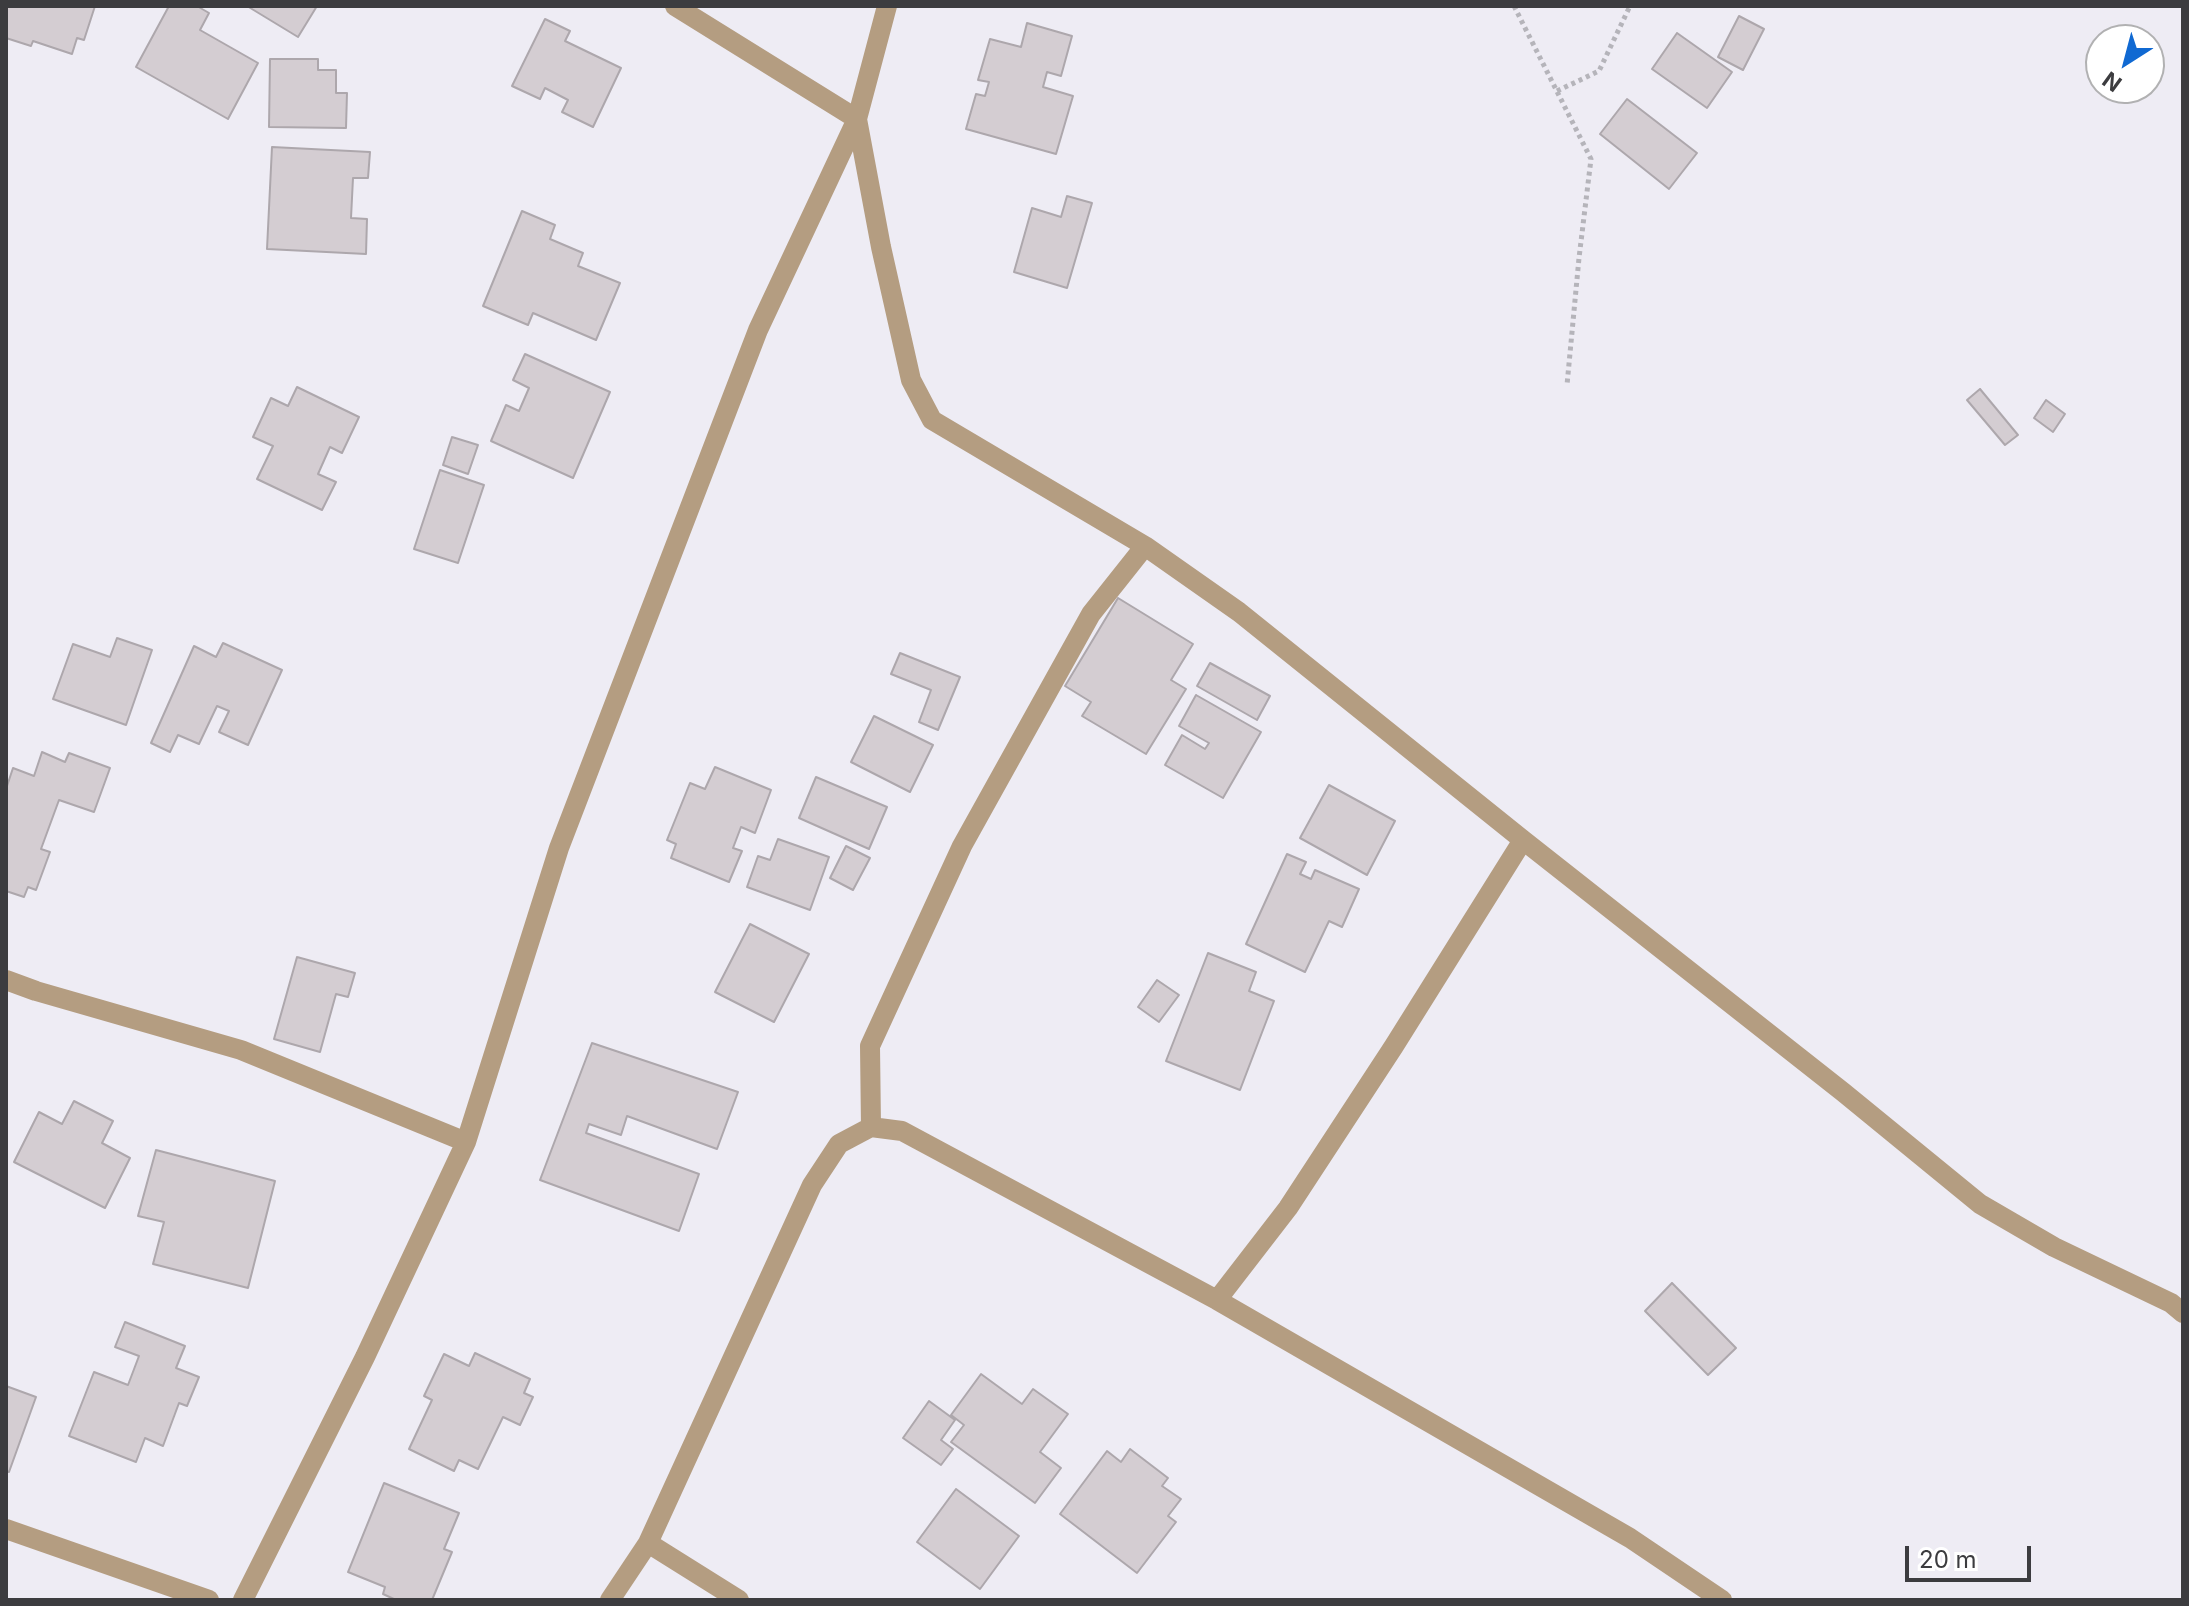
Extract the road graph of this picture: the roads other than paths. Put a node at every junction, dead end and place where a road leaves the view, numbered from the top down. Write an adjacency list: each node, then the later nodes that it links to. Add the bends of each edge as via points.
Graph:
1 (675, 6): 3 (street)
2 (887, 6): 3 (street)
3 (857, 119): 4 (street, via 911,380 932,420); 8 (street, via 758,330 685,516 559,848)
4 (1145, 546): 5 (street, via 1239,612); 7 (street, via 1091,614 962,846 870,1046)
5 (1523, 840): 9 (street, via 1288,1208); 10 (street, via 1980,1204)
6 (6, 980): 8 (street, via 241,1050)
7 (871, 1127): 9 (street, via 902,1131); 12 (street, via 839,1144 812,1185)
8 (466, 1142): 14 (street)
9 (1217, 1300): 17 (street, via 1630,1538)
10 (2183, 1313)
11 (6, 1529): 13 (street)
12 (648, 1543): 15 (street); 16 (street)
13 (209, 1600)
14 (243, 1600)
15 (610, 1600)
16 (739, 1600)
17 (1722, 1600)

